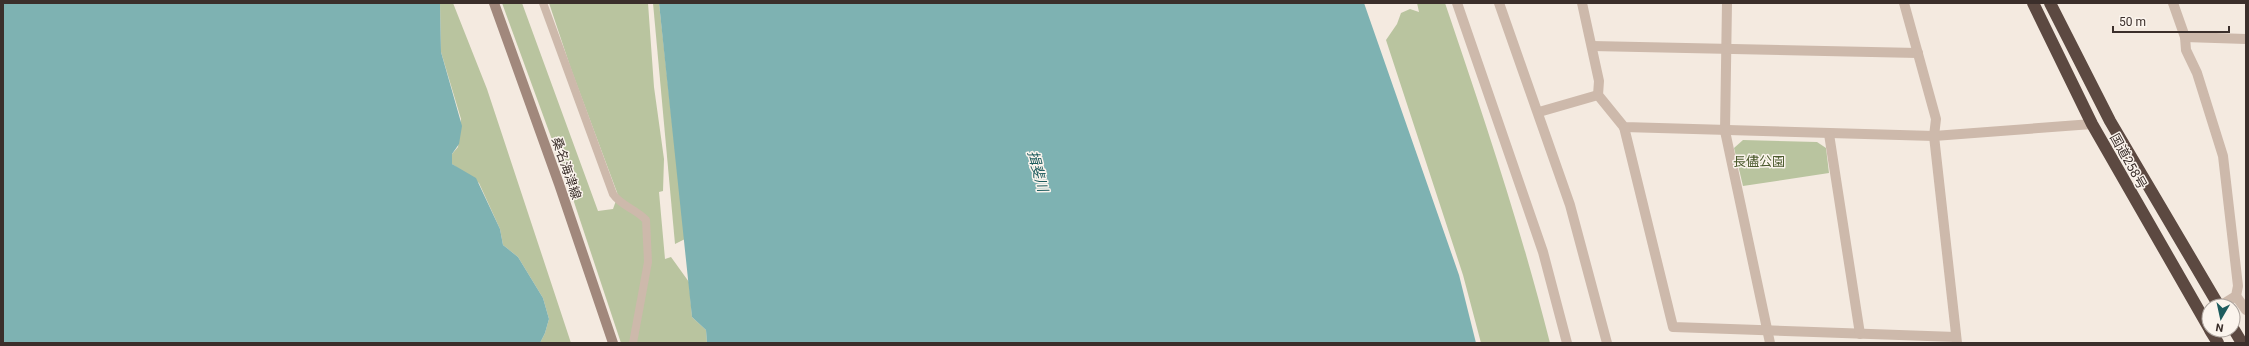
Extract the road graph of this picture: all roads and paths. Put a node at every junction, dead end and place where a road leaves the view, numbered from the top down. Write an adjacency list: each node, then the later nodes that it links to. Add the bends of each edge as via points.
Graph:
1 (494, 3): 31 (main road, 桑名海津線)
2 (543, 3): 32 (lane, via 613,194 617,201 638,212 646,220 648,262)
3 (1457, 3): 33 (street, via 1543,252)
4 (1500, 3): 17 (street)
5 (1582, 3): 13 (street)
6 (1727, 3): 14 (street)
7 (1904, 3): 15 (street)
8 (2033, 3): 18 (highway, 国道258号)
9 (2050, 3): 24 (highway, 国道258号, via 2110,122)
10 (2173, 3): 11 (street)
11 (2185, 37): 12 (street); 23 (street, via 2186,50 2197,73 2223,156)
12 (2246, 39)
13 (1592, 46): 14 (street); 16 (street, via 1599,81)
14 (1727, 49): 15 (street); 20 (street)
15 (1918, 53): 22 (street, via 1936,119)
16 (1598, 95): 17 (street); 19 (street)
17 (1539, 112): 34 (street, via 1570,205)
18 (2092, 124): 22 (street); 27 (highway, 国道258号)
19 (1624, 127): 20 (street); 28 (street, via 1673,327)
20 (1726, 131): 21 (street); 28 (street)
21 (1829, 134): 22 (street); 29 (street)
22 (1934, 136): 30 (street)
23 (2240, 289): 25 (street); 26 (street)
24 (2215, 298)
25 (2229, 298)
26 (2246, 310)
27 (2201, 313)
28 (1768, 331): 29 (street); 35 (street)
29 (1860, 334): 30 (street)
30 (1957, 340)
31 (613, 343)
32 (633, 343)
33 (1567, 343)
34 (1607, 343)
35 (1770, 343)

